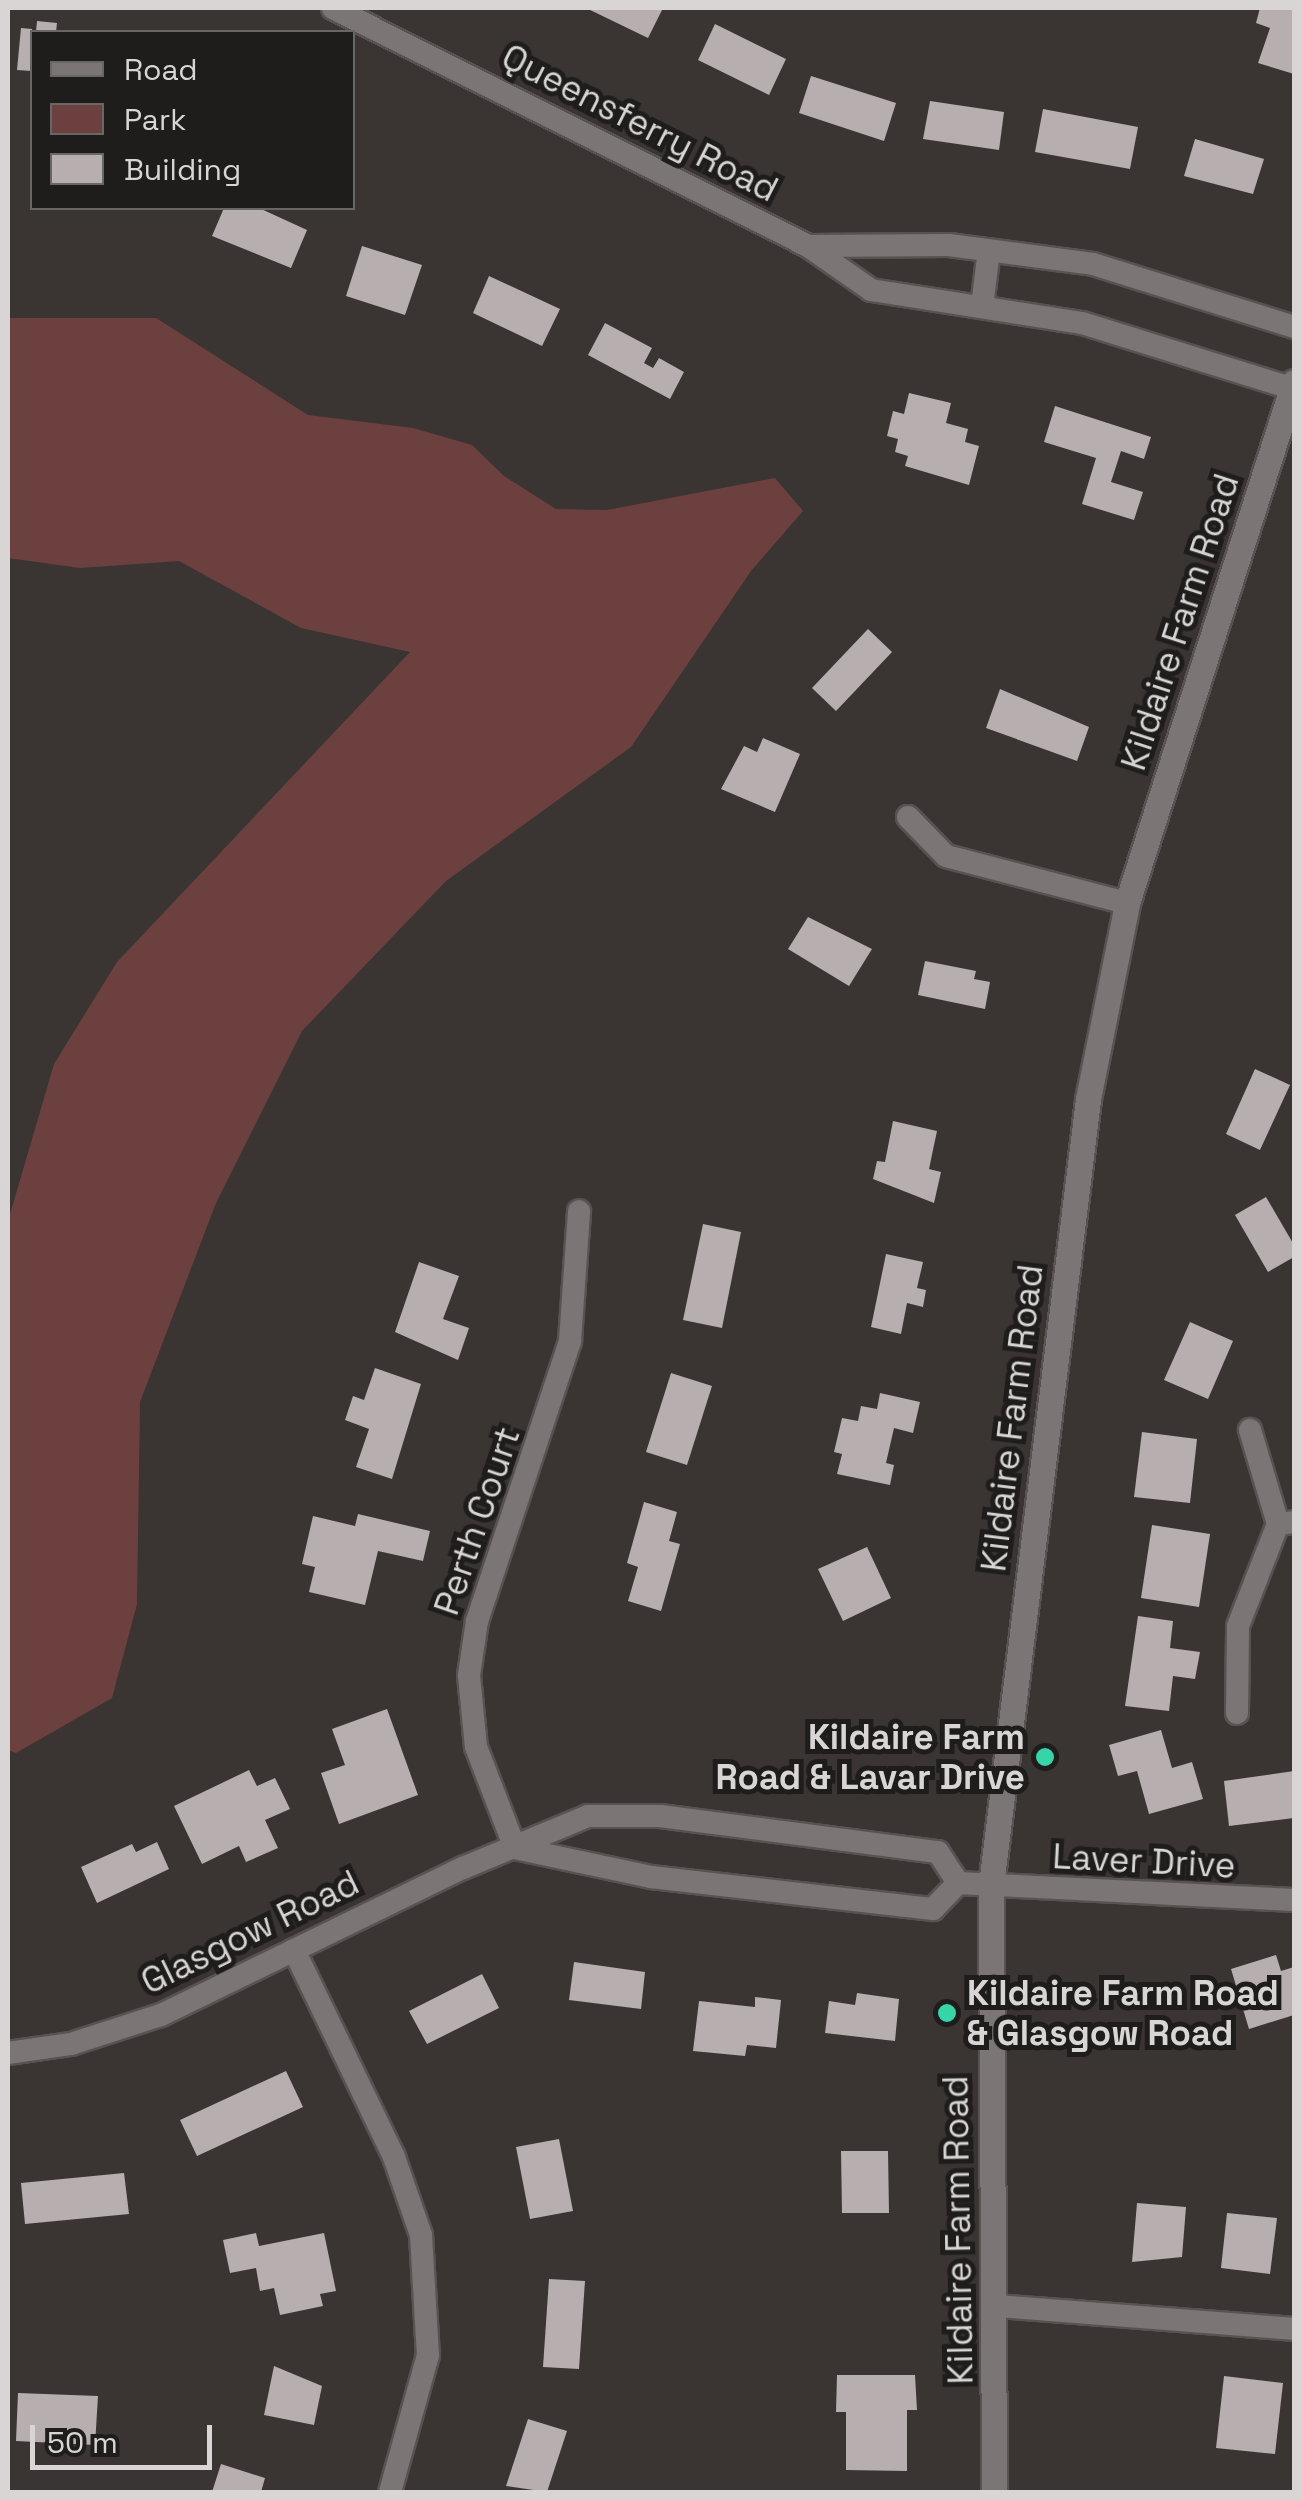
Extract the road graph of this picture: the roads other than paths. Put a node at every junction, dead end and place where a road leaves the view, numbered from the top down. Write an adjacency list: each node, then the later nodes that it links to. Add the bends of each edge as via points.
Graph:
1 (332, 8): 2 (street, Queensferry Road)
2 (808, 246): 3 (street, Queensferry Road, via 876,242); 4 (street, Queensferry Road, via 871,290)
3 (989, 250): 4 (street); 5 (street, Queensferry Road, via 1093,264)
4 (982, 306): 6 (street, Queensferry Road, via 1082,323)
5 (1294, 327)
6 (1294, 387): 8 (main road, Kildaire Farm Road)
7 (908, 817): 8 (street, via 946,856)
8 (1128, 903): 15 (main road, Kildaire Farm Road, via 1088,1099)
9 (578, 1211): 13 (street, Perth Court, via 570,1340 477,1621 468,1675 476,1747)
10 (1250, 1430): 11 (street)
11 (1286, 1523): 12 (street, via 1238,1626)
12 (1236, 1713)
13 (515, 1848): 14 (street, via 652,1877 933,1909); 14 (street, Glasgow Road, via 588,1816 644,1815 938,1852); 17 (street, Glasgow Road)
14 (958, 1883): 15 (street)
15 (991, 1884): 16 (street, Laver Drive); 19 (main road, Kildaire Farm Road)
16 (1294, 1900)
17 (294, 1950): 18 (street, Glasgow Road, via 114,2033); 21 (street, via 394,2157 422,2234 428,2355)
18 (8, 2053)
19 (998, 2306): 20 (street); 22 (main road, Kildaire Farm Road)
20 (1294, 2329)
21 (390, 2492)
22 (994, 2492)

